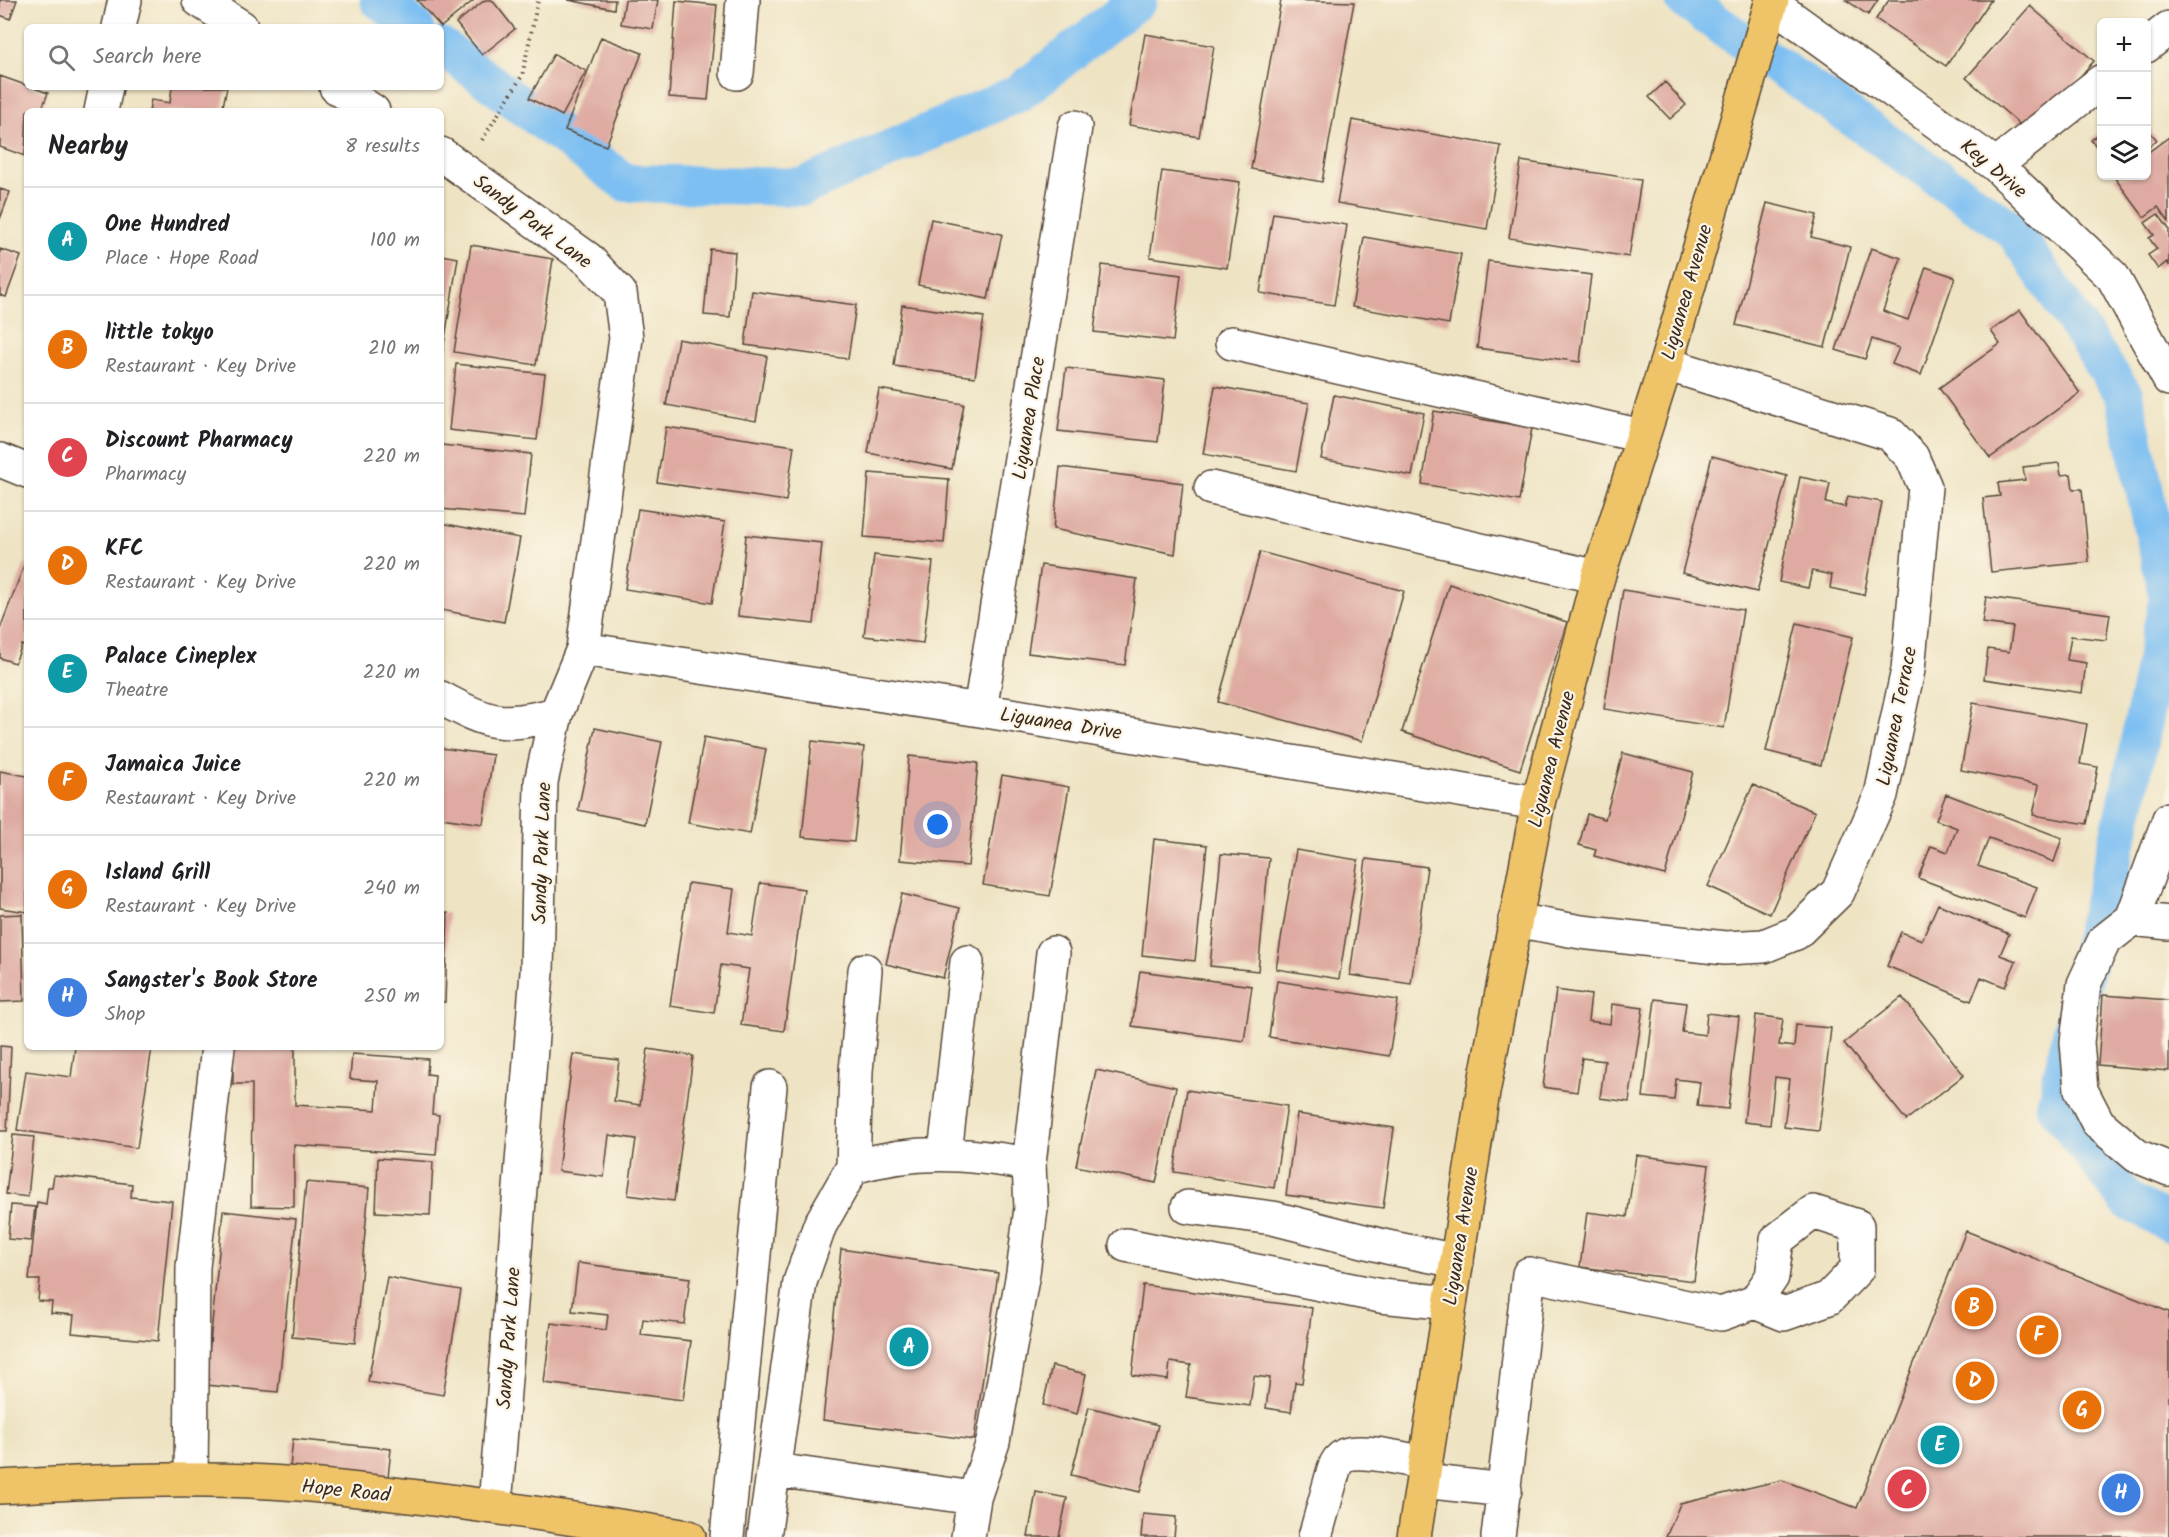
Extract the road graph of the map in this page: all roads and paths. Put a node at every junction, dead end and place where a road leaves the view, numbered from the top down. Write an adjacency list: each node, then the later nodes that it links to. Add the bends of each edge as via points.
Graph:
1 (125, 0): 6 (street)
2 (199, 0): 7 (street)
3 (538, 0): 17 (path, via 522,76)
4 (743, 0): 10 (street)
5 (1770, 7): 19 (street, Key Drive); 21 (main road, Liguanea Avenue)
6 (120, 24)
7 (236, 24)
8 (2169, 28): 9 (street)
9 (2151, 42)
10 (737, 73)
11 (2097, 85): 19 (street)
12 (105, 90): 14 (street)
13 (341, 90): 15 (street)
14 (102, 108)
15 (368, 108)
16 (1075, 127): 28 (street, Liguanea Place)
17 (484, 136)
18 (444, 156): 26 (street, Sandy Park Lane, via 588,259 620,293 626,338)
19 (1996, 165): 22 (street, Key Drive, via 2113,276)
20 (1232, 343): 23 (street)
21 (1666, 364): 23 (main road, Liguanea Avenue); 33 (street, Liguanea Terrace, via 1890,434 1912,457 1925,488 1908,670 1881,795 1838,892 1796,933 1764,946 1725,948 1581,932)
22 (2169, 379)
23 (1642, 436): 25 (main road, Liguanea Avenue)
24 (1210, 488): 25 (street)
25 (1598, 578): 30 (main road, Liguanea Avenue)
26 (583, 649): 28 (street, Liguanea Drive); 29 (street, Sandy Park Lane)
27 (444, 700): 29 (street, via 479,718 521,723)
28 (980, 710): 30 (street, Liguanea Drive)
29 (556, 714): 55 (street, Sandy Park Lane, via 541,782 537,972)
30 (1538, 803): 33 (main road, Liguanea Avenue)
31 (2169, 819): 32 (street)
32 (2132, 919): 34 (street); 43 (street, via 2104,941 2084,984 2077,1042 2081,1090 2098,1123 2137,1156)
33 (1515, 920): 46 (main road, Liguanea Avenue)
34 (2169, 923)
35 (1053, 953): 41 (street)
36 (967, 962): 40 (street)
37 (865, 970): 42 (street)
38 (218, 1050): 51 (street, via 193,1267)
39 (770, 1087): 57 (street)
40 (945, 1153): 41 (street); 42 (street, via 891,1156)
41 (1029, 1164): 54 (street, via 1031,1208 1023,1273 993,1442)
42 (853, 1167): 49 (street, via 820,1226 800,1282)
43 (2169, 1169)
44 (1188, 1207): 46 (street, via 1273,1218)
45 (1126, 1245): 48 (street, via 1381,1296)
46 (1456, 1261): 48 (main road, Liguanea Avenue)
47 (1755, 1302): 53 (street, via 1721,1314 1530,1274)
48 (1450, 1303): 50 (main road, Liguanea Avenue)
49 (775, 1470): 54 (street); 58 (street)
50 (1424, 1472): 53 (street); 60 (street, via 1367,1454 1347,1454 1337,1461); 61 (main road, Liguanea Avenue)
51 (191, 1480): 52 (main road, Hope Road); 55 (main road, Hope Road, via 298,1484)
52 (0, 1487)
53 (1505, 1490): 62 (street)
54 (974, 1498): 59 (street)
55 (495, 1506): 56 (main road, Hope Road)
56 (689, 1537)
57 (727, 1537)
58 (764, 1537)
59 (968, 1537)
60 (1315, 1537)
61 (1414, 1537)
62 (1498, 1537)

